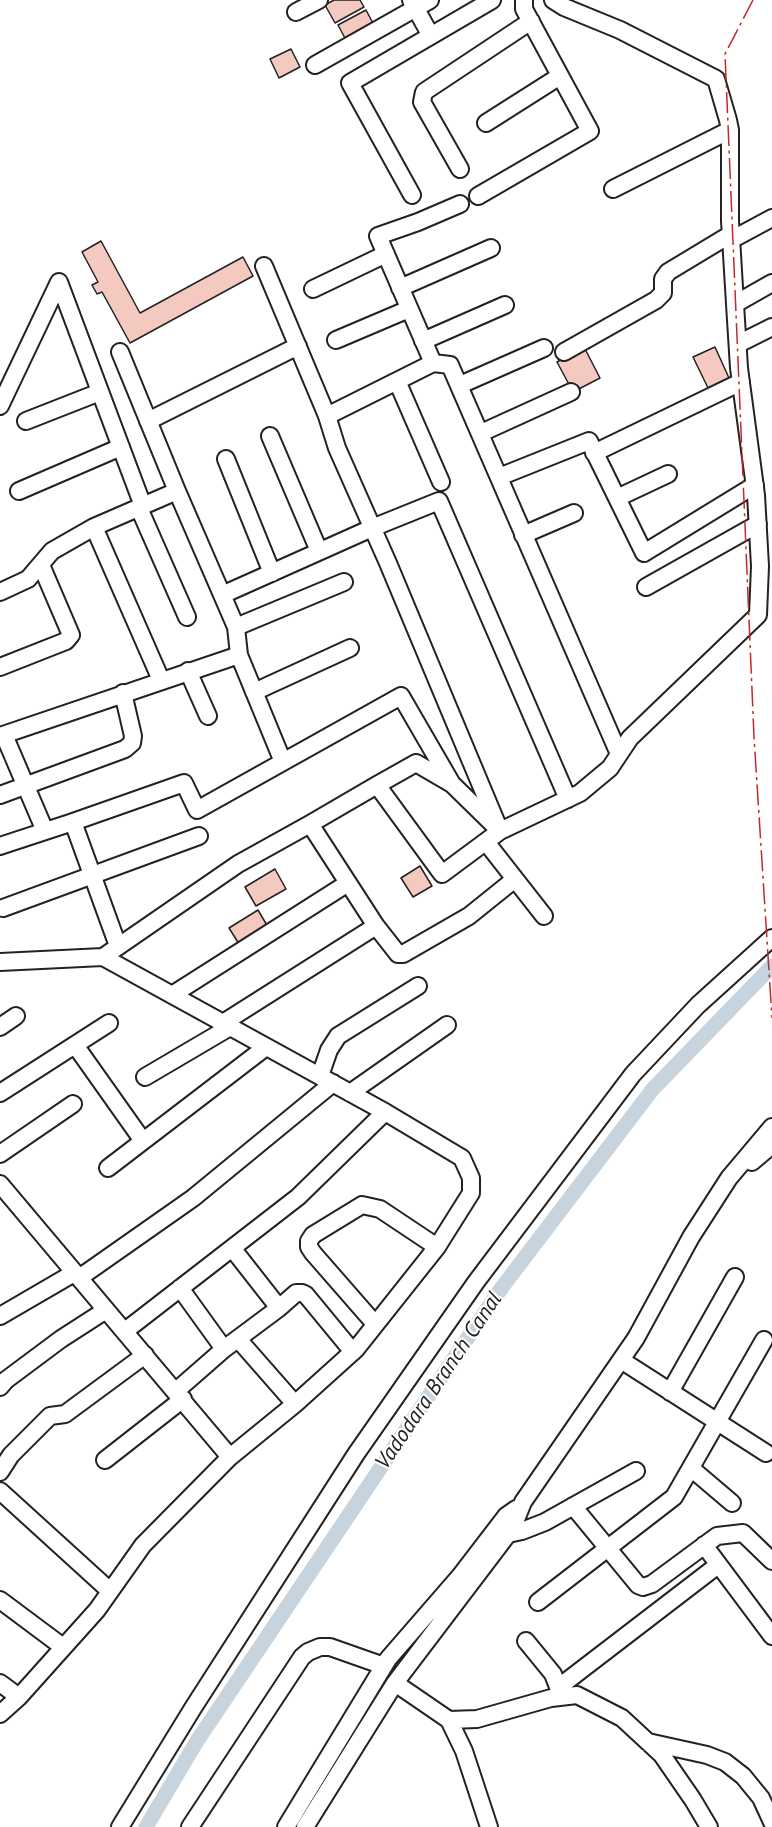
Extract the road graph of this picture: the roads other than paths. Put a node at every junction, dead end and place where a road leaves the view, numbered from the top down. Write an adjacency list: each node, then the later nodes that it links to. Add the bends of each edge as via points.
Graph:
1 (319, 0): 6 (street)
2 (492, 0): 8 (street)
3 (524, 0): 7 (street)
4 (553, 0): 12 (street, via 716,80)
5 (419, 3): 8 (street); 9 (street)
6 (296, 12)
7 (531, 21): 10 (street); 13 (street, via 424,92 422,102)
8 (431, 36): 15 (street, via 350,83)
9 (315, 65)
10 (560, 76): 11 (street); 16 (street, via 590,131)
11 (486, 123)
12 (730, 130): 14 (street); 19 (street)
13 (460, 169)
14 (613, 189)
15 (412, 195)
16 (478, 196)
17 (460, 204): 21 (street, via 378,236)
18 (772, 218): 19 (street)
19 (731, 237): 26 (street); 36 (street, via 668,272 663,279 663,292 656,300)
20 (491, 248): 24 (street)
21 (386, 254): 24 (street); 25 (street)
22 (264, 266): 33 (street)
23 (772, 283): 26 (street)
24 (400, 288): 28 (street)
25 (313, 289)
26 (735, 304): 32 (street)
27 (505, 305): 31 (street)
28 (410, 309): 30 (street); 31 (street)
29 (772, 327): 32 (street)
30 (336, 340)
31 (423, 341): 37 (street)
32 (738, 344): 39 (street)
33 (298, 346): 44 (street); 46 (street)
34 (544, 348): 40 (street)
35 (120, 352): 46 (street)
36 (564, 352)
37 (433, 363): 38 (street); 40 (street, via 450,364)
38 (397, 381): 44 (street); 54 (street)
39 (741, 382): 50 (street); 55 (street)
40 (460, 385): 47 (street)
41 (100, 392): 43 (street, via 59,282); 45 (street); 49 (street)
42 (571, 392): 47 (street)
43 (0, 406)
44 (327, 416): 63 (street)
45 (26, 421)
46 (148, 421): 57 (street)
47 (481, 434): 53 (street)
48 (270, 436): 65 (street)
49 (121, 447): 56 (street); 59 (street)
50 (594, 453): 53 (street, via 589,441); 58 (street)
51 (226, 459): 67 (street)
52 (668, 474): 58 (street)
53 (499, 477): 64 (street)
54 (441, 482)
55 (755, 485): 58 (street, via 644,553); 61 (street)
56 (19, 491)
57 (177, 491): 59 (street); 71 (street)
58 (617, 498)
59 (141, 507): 62 (street); 74 (street)
60 (574, 513): 64 (street)
61 (758, 524): 69 (street); 73 (street)
62 (94, 527): 66 (street, via 52,551); 80 (street)
63 (372, 528): 65 (street); 91 (street, via 439,501); 95 (street)
64 (523, 535): 85 (street)
65 (320, 551): 67 (street)
66 (41, 565): 70 (street, via 21,583); 78 (street, via 71,634 66,641)
67 (272, 573): 71 (street)
68 (344, 582): 75 (street)
69 (646, 587)
70 (0, 592)
71 (222, 595): 75 (street)
72 (772, 604): 73 (street)
73 (758, 615): 85 (street, via 630,738)
74 (188, 617)
75 (236, 627): 77 (street)
76 (350, 648): 81 (street)
77 (239, 654): 79 (street); 81 (street)
78 (0, 667)
79 (188, 671): 80 (street); 83 (street)
80 (161, 680): 82 (street)
81 (254, 692): 86 (street)
82 (123, 693): 84 (street); 88 (street, via 134,736 132,743)
83 (208, 716)
84 (2, 735): 88 (street)
85 (619, 754): 91 (street, via 610,768)
86 (283, 762): 87 (street, via 401,696); 92 (street, via 197,810 184,783)
87 (452, 784): 89 (street, via 416,764); 95 (street)
88 (26, 785): 90 (street); 94 (street)
89 (377, 785): 93 (street); 97 (street, via 442,874)
90 (0, 795)
91 (568, 799): 95 (street)
92 (73, 822): 94 (street); 99 (street)
93 (310, 824): 101 (street); 106 (street, via 238,864)
94 (45, 831): 98 (street)
95 (500, 831): 97 (street)
96 (199, 836): 99 (street)
97 (486, 842): 100 (street)
98 (0, 846)
99 (93, 875): 102 (street); 106 (street)
100 (515, 879): 103 (street); 104 (street, via 469,916 403,954 398,954)
101 (348, 883): 104 (street); 110 (street)
102 (3, 908)
103 (544, 916)
104 (376, 926): 113 (street)
105 (772, 938): 181 (street, via 698,1005 633,1074 476,1282 356,1454)
106 (118, 946): 107 (street)
107 (103, 957): 108 (street); 110 (street)
108 (0, 962)
109 (418, 986): 119 (street, via 338,1036 329,1050)
110 (172, 995): 113 (street)
111 (16, 1016): 115 (street)
112 (109, 1023): 116 (street)
113 (226, 1025): 117 (street); 118 (street)
114 (447, 1025): 121 (street)
115 (0, 1027)
116 (75, 1045): 120 (street); 125 (street)
117 (266, 1047): 119 (street); 125 (street)
118 (145, 1077)
119 (327, 1080): 121 (street); 133 (street, via 193,1198)
120 (0, 1093)
121 (350, 1093): 123 (street)
122 (72, 1104): 127 (street)
123 (385, 1112): 131 (street, via 462,1158 471,1178 471,1193); 132 (street, via 298,1197)
124 (772, 1127): 129 (street)
125 (143, 1141): 128 (street)
126 (772, 1145): 129 (street, via 756,1160)
127 (0, 1154)
128 (108, 1168)
129 (737, 1168): 145 (street, via 691,1237)
130 (0, 1184): 133 (street)
131 (437, 1247): 139 (street); 139 (street, via 380,1209 362,1205 313,1235 309,1247 313,1253)
132 (232, 1248): 135 (street); 136 (street)
133 (76, 1276): 137 (street); 138 (street)
134 (735, 1277): 147 (street)
135 (180, 1288): 140 (street); 142 (street)
136 (279, 1308): 142 (street); 143 (street, via 296,1293 302,1293)
137 (106, 1310): 140 (street); 146 (street)
138 (0, 1316)
139 (375, 1324): 143 (street)
140 (125, 1331): 144 (street)
141 (764, 1340): 150 (street)
142 (231, 1344): 148 (street); 149 (street)
143 (352, 1352): 149 (street)
144 (145, 1354): 148 (street); 156 (street, via 65,1414 50,1416 11,1455)
145 (621, 1360): 147 (street); 158 (street)
146 (0, 1387)
147 (670, 1392): 150 (street)
148 (179, 1395): 152 (street); 153 (street)
149 (295, 1404): 152 (street)
150 (717, 1421): 151 (street); 154 (street)
151 (766, 1453)
152 (230, 1457): 166 (street, via 143,1545)
153 (105, 1460)
154 (692, 1469): 159 (street); 163 (street, via 667,1505)
155 (636, 1471): 160 (street)
156 (0, 1472)
157 (0, 1491): 166 (street)
158 (523, 1502): 161 (street); 172 (street, via 506,1516)
159 (732, 1503)
160 (573, 1506): 161 (street, via 534,1527); 163 (street)
161 (508, 1534): 174 (street)
162 (704, 1545): 163 (street, via 643,1587); 164 (street, via 717,1536 743,1533); 165 (street)
163 (608, 1549): 168 (street)
164 (772, 1560)
165 (718, 1565): 169 (street); 175 (street)
166 (110, 1591): 171 (street)
167 (0, 1600): 171 (street)
168 (538, 1602)
169 (772, 1636)
170 (526, 1641): 175 (street, via 548,1666)
171 (63, 1647): 176 (street)
172 (384, 1666): 182 (street, via 330,1647 308,1652); 183 (street)
173 (0, 1683): 176 (street)
174 (395, 1683): 178 (street); 184 (street)
175 (560, 1692): 178 (street, via 477,1719); 179 (street, via 577,1695 622,1718)
176 (19, 1697): 177 (street)
177 (0, 1714)
178 (449, 1720): 185 (street, via 464,1750)
179 (648, 1742): 180 (street, via 725,1762 761,1798); 186 (street, via 662,1755)
180 (772, 1822)
181 (120, 1827)
182 (190, 1827)
183 (286, 1827)
184 (305, 1827)
185 (489, 1827)
186 (709, 1827)

